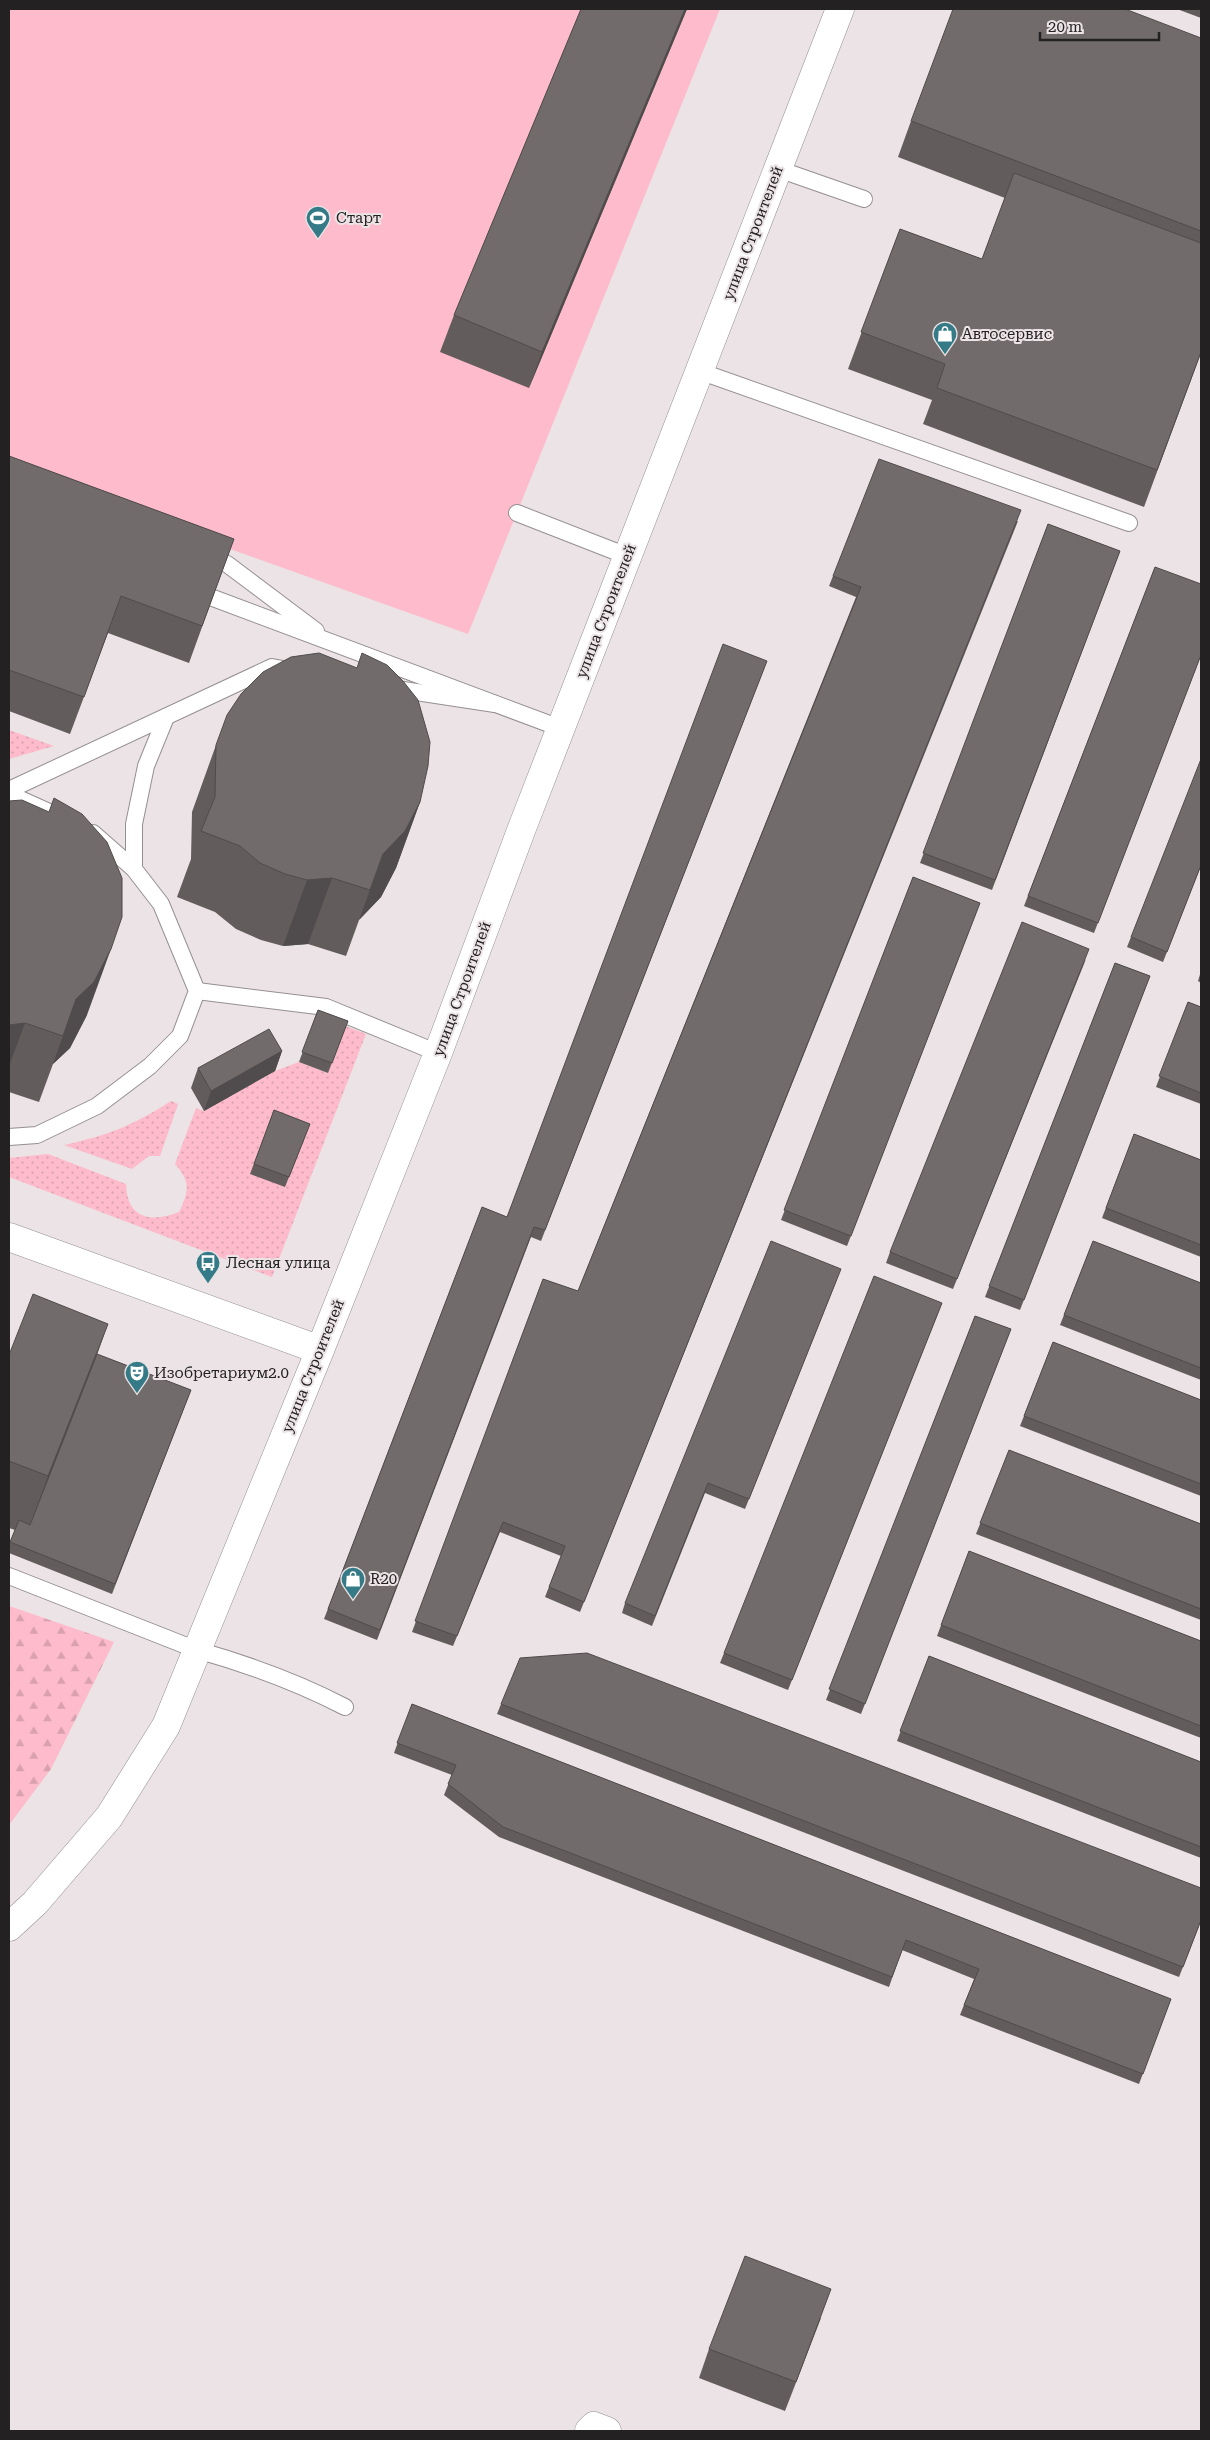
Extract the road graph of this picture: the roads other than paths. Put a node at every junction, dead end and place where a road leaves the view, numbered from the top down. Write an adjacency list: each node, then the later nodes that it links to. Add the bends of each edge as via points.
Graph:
1 (840, 9): 2 (street, улица Строителей)
2 (778, 169): 3 (lane); 4 (street, улица Строителей)
3 (864, 199)
4 (699, 371): 6 (lane); 8 (street, улица Строителей)
5 (517, 513): 8 (lane)
6 (1130, 523)
7 (190, 550): 10 (lane, via 227,564)
8 (627, 556): 15 (street, улица Строителей)
9 (213, 598): 10 (lane)
10 (330, 642): 13 (lane)
11 (310, 674): 14 (lane, via 272,668)
12 (377, 686): 13 (lane)
13 (495, 704): 15 (lane)
14 (166, 717): 16 (lane); 17 (lane, via 146,766 134,824)
15 (560, 728): 19 (street, улица Строителей)
16 (9, 792): 17 (lane, via 90,831)
17 (134, 869): 18 (lane, via 161,904)
18 (197, 991): 19 (lane, via 326,1007); 20 (lane, via 180,1036 150,1066 97,1106 37,1135)
19 (438, 1052): 22 (street, улица Строителей)
20 (9, 1137)
21 (9, 1238): 22 (street)
22 (320, 1350): 24 (street, улица Строителей)
23 (9, 1576): 24 (lane)
24 (197, 1650): 25 (lane, via 322,1695); 26 (street, улица Строителей, via 166,1726 109,1817 35,1903)
25 (345, 1707)
26 (9, 1927)
27 (588, 2431): 28 (street, via 594,2426)
28 (607, 2431)

